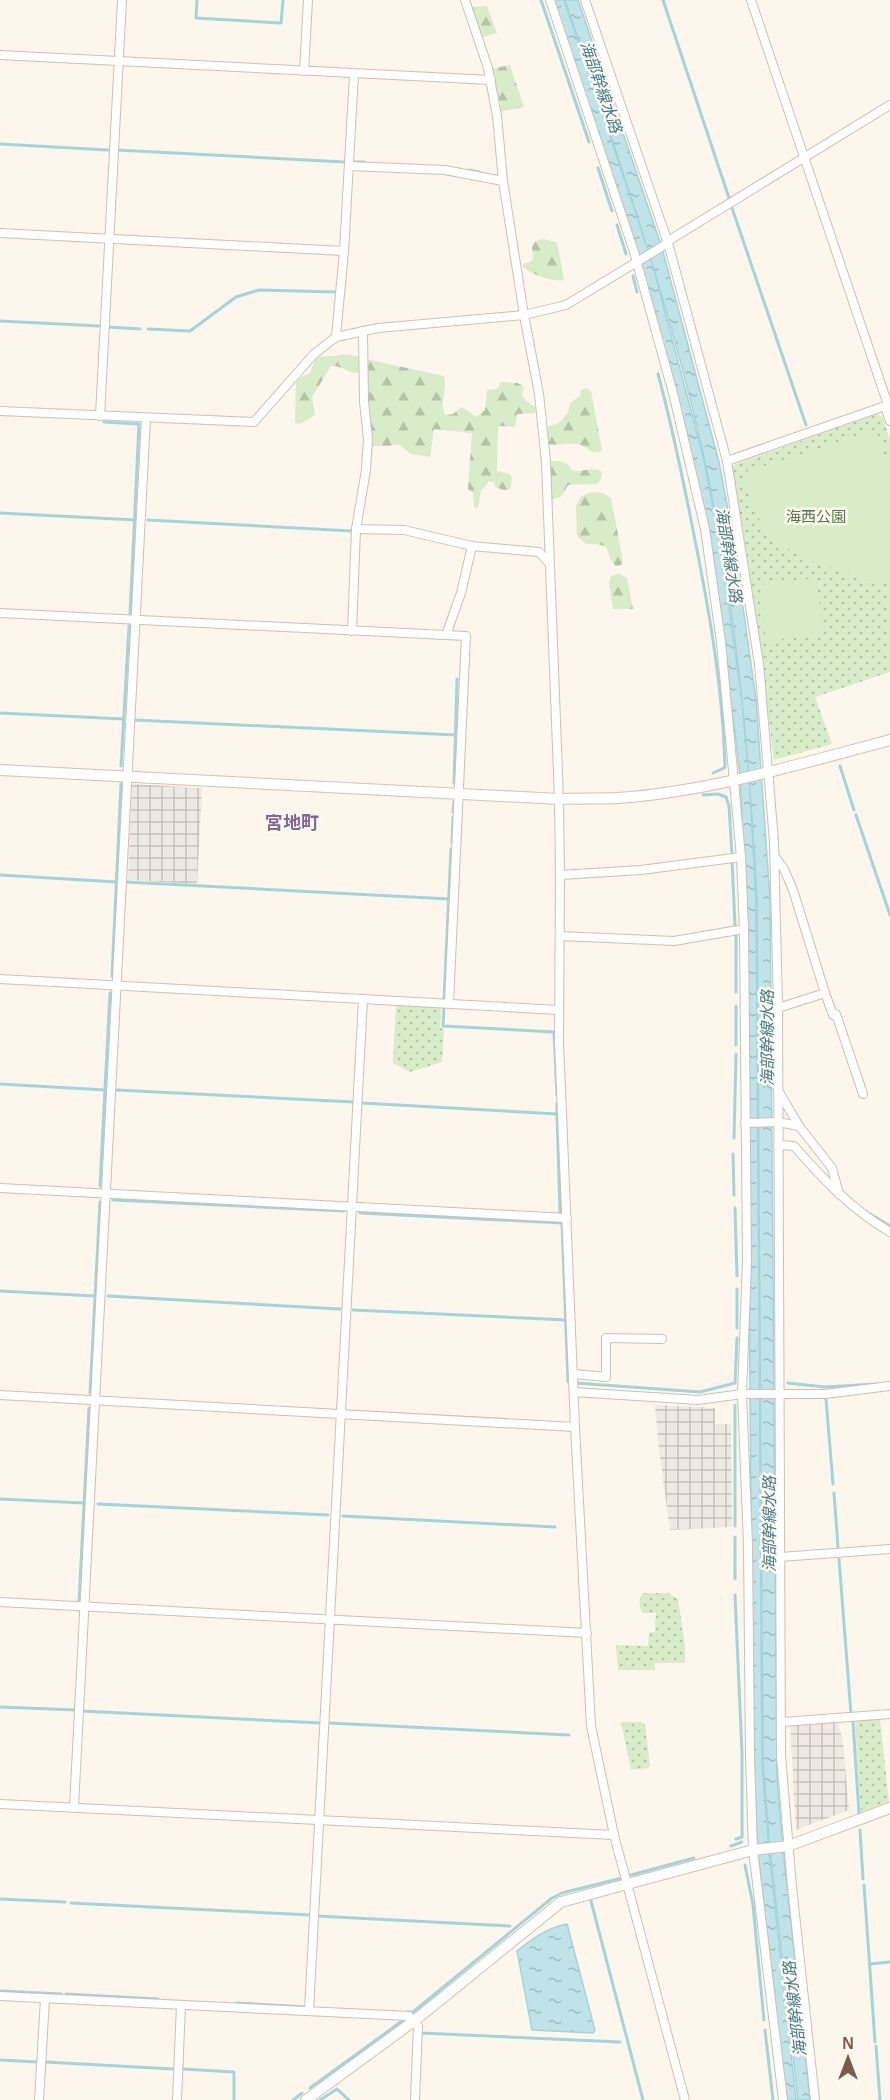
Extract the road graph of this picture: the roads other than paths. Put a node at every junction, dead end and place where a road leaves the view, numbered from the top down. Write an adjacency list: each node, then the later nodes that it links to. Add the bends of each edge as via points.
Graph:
1 (122, 0): 8 (street)
2 (308, 0): 9 (street)
3 (465, 0): 11 (street)
4 (550, 0): 20 (street)
5 (585, 0): 18 (street)
6 (751, 0): 13 (street)
7 (0, 55): 8 (street)
8 (119, 61): 9 (street); 17 (street)
9 (304, 71): 10 (street)
10 (354, 74): 11 (street); 14 (street)
11 (490, 80): 15 (street)
12 (890, 105): 13 (street)
13 (804, 158): 18 (street); 24 (street, via 888,405)
14 (348, 166): 15 (street, via 445,170); 19 (street)
15 (503, 182): 21 (street)
16 (0, 233): 17 (street)
17 (109, 238): 19 (street); 26 (street)
18 (666, 243): 20 (street); 29 (street)
19 (344, 251): 23 (street)
20 (638, 261): 21 (street, via 566,305); 43 (street, via 705,530 722,642)
21 (524, 315): 22 (street); 31 (street, via 539,394)
22 (363, 331): 23 (street); 30 (street, via 363,402 368,439)
23 (336, 338): 27 (street, via 314,354 254,422)
24 (885, 406): 28 (street); 29 (street)
25 (0, 411): 26 (street)
26 (100, 416): 27 (street)
27 (146, 418): 36 (street)
28 (890, 421)
29 (728, 461): 41 (street, via 759,664)
30 (356, 529): 32 (street, via 404,530); 37 (street)
31 (548, 538): 33 (street); 34 (street)
32 (472, 546): 33 (street); 38 (street)
33 (539, 552): 34 (street)
34 (549, 563): 45 (street)
35 (0, 613): 36 (street)
36 (135, 620): 37 (street); 42 (street)
37 (352, 631): 38 (street)
38 (446, 635): 44 (street, via 466,636)
39 (890, 740): 41 (street)
40 (0, 770): 42 (street)
41 (767, 772): 43 (street); 47 (street)
42 (127, 777): 44 (street); 52 (street)
43 (736, 779): 45 (street, via 619,798); 46 (street)
44 (459, 794): 45 (street); 55 (street)
45 (559, 799): 48 (street)
46 (741, 857): 48 (street, via 641,870); 49 (street)
47 (775, 857): 53 (street, via 793,890); 56 (street)
48 (560, 875): 50 (street)
49 (744, 929): 50 (street, via 674,941); 61 (street)
50 (560, 936): 57 (street)
51 (0, 979): 52 (street)
52 (117, 985): 54 (street); 65 (street)
53 (825, 993): 56 (street); 59 (street, via 833,1015 836,1014)
54 (363, 999): 55 (street); 67 (street)
55 (449, 1003): 57 (street)
56 (778, 1008): 58 (street)
57 (558, 1010): 68 (street)
58 (778, 1090): 60 (street); 62 (street)
59 (862, 1094)
60 (776, 1122): 61 (street); 62 (street); 63 (street)
61 (746, 1123): 74 (street, via 747,1260)
62 (799, 1126): 66 (street, via 832,1168)
63 (778, 1145): 66 (street, via 794,1146); 75 (street)
64 (0, 1188): 65 (street)
65 (106, 1193): 67 (street); 77 (street)
66 (839, 1195): 69 (street)
67 (351, 1207): 68 (street); 78 (street)
68 (567, 1218): 71 (street)
69 (890, 1232)
70 (662, 1339): 71 (street, via 606,1338 606,1377)
71 (574, 1374): 73 (street)
72 (890, 1386): 75 (street, via 825,1394)
73 (574, 1392): 74 (street, via 698,1400); 79 (street)
74 (742, 1394): 75 (street); 94 (street)
75 (780, 1394): 81 (street)
76 (0, 1395): 77 (street)
77 (96, 1400): 78 (street); 83 (street)
78 (341, 1413): 79 (street); 84 (street)
79 (575, 1427): 85 (street)
80 (890, 1549): 81 (street)
81 (780, 1557): 87 (street)
82 (0, 1602): 83 (street)
83 (84, 1607): 84 (street); 89 (street)
84 (329, 1620): 85 (street); 91 (street)
85 (586, 1633): 92 (street, via 592,1732)
86 (890, 1714): 87 (street)
87 (782, 1722): 93 (street)
88 (0, 1803): 89 (street)
89 (74, 1808): 91 (street)
90 (890, 1808): 93 (street)
91 (319, 1820): 92 (street); 99 (street)
92 (614, 1836): 95 (street)
93 (785, 1846): 94 (street); 107 (street)
94 (755, 1850): 95 (street); 106 (street)
95 (627, 1883): 100 (street, via 555,1905); 105 (street)
96 (0, 1996): 97 (street)
97 (45, 1999): 98 (street); 101 (street)
98 (181, 2005): 99 (street); 102 (street)
99 (309, 2011): 100 (street, via 409,2016)
100 (414, 2021): 103 (street); 104 (street, via 418,2026)
101 (39, 2100)
102 (177, 2100)
103 (306, 2100)
104 (415, 2100)
105 (685, 2100)
106 (783, 2100)
107 (815, 2100)

